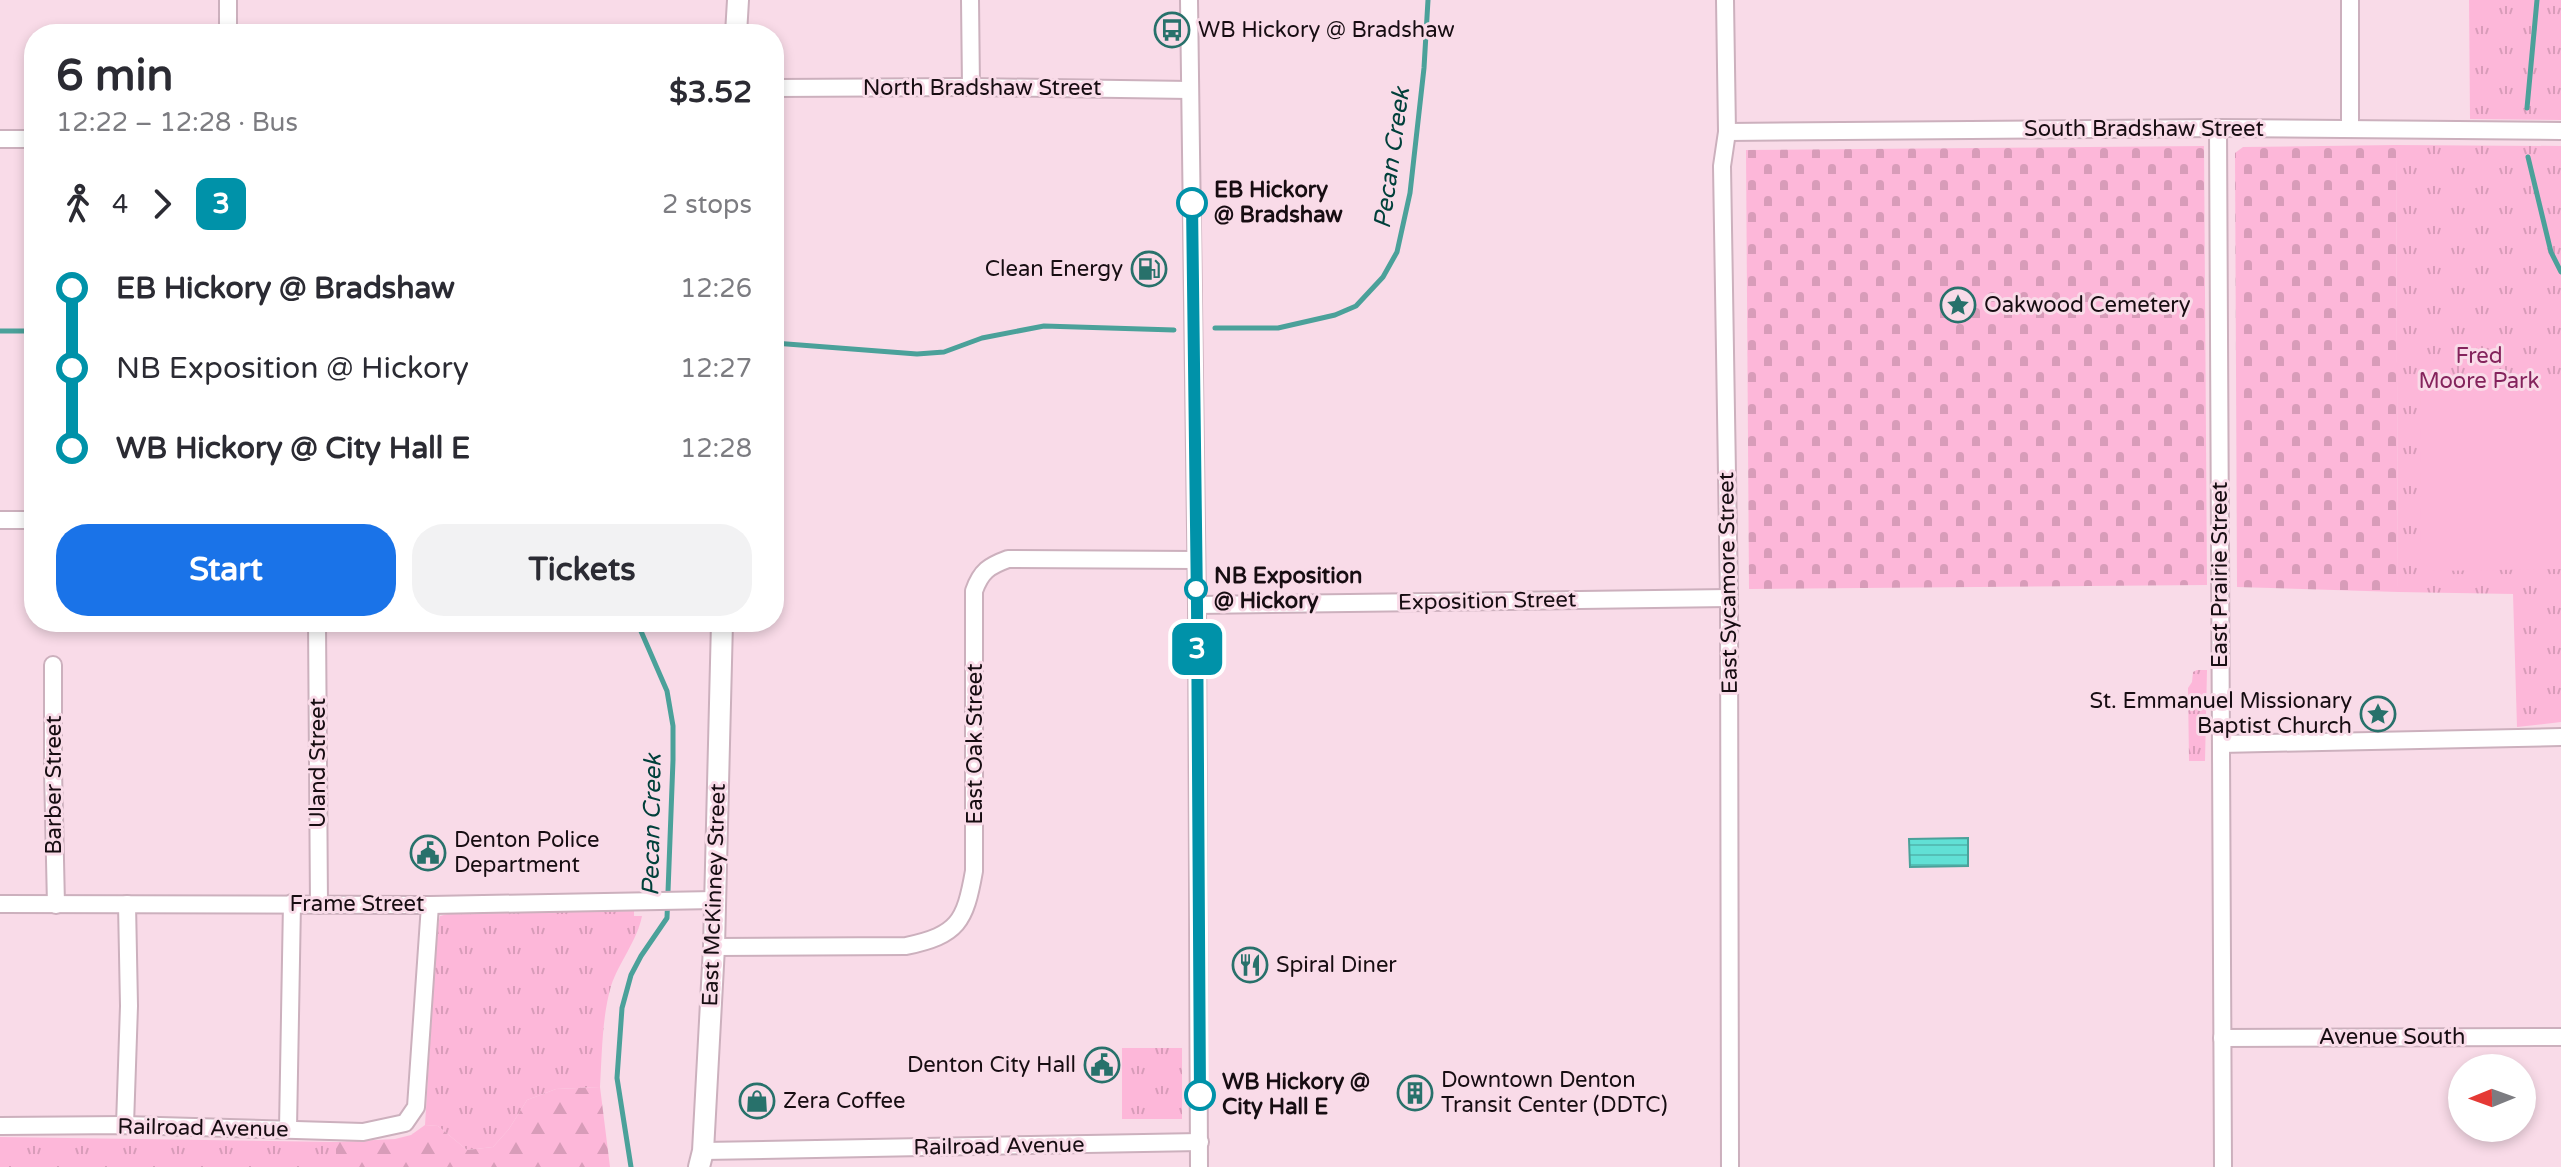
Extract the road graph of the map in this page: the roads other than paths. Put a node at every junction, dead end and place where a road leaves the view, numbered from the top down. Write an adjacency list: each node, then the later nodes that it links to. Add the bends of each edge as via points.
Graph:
1 (228, 0): 7 (street)
2 (738, 0): 8 (main road)
3 (970, 0): 9 (street)
4 (1189, 0): 11 (street)
5 (1725, 0): 15 (street, East Sycamore Street)
6 (2350, 0): 13 (street)
7 (228, 24)
8 (737, 24)
9 (971, 87): 10 (street, North Bradshaw Street); 11 (street, North Bradshaw Street)
10 (784, 88)
11 (1190, 90): 20 (street)
12 (2218, 128): 13 (street, South Bradshaw Street); 15 (street, South Bradshaw Street); 27 (street, East Prairie Street)
13 (2350, 129): 14 (street, South Bradshaw Street)
14 (2555, 131)
15 (1727, 132): 21 (street, East Sycamore Street, via 1722,166)
16 (0, 139): 17 (street)
17 (24, 139)
18 (0, 520): 19 (street)
19 (24, 520)
20 (1196, 560): 22 (street); 35 (street, East Oak Street, via 1008,559 979,575 974,591 974,871 969,900 954,929 906,946)
21 (1729, 598): 22 (street, Exposition Street); 44 (street, East Sycamore Street)
22 (1197, 605): 41 (street)
23 (317, 632): 33 (street, Uland Street)
24 (722, 632): 28 (main road, East McKinney Street)
25 (53, 665): 32 (street, Barber Street)
26 (2561, 737): 27 (street)
27 (2221, 744): 37 (street, East Prairie Street)
28 (715, 900): 34 (street, Frame Street); 35 (main road, East McKinney Street)
29 (292, 903): 31 (street, Frame Street); 33 (street, Frame Street); 40 (street)
30 (0, 904): 32 (street, Frame Street)
31 (127, 904): 32 (street, Frame Street); 38 (street)
32 (56, 905)
33 (319, 905): 34 (street, Frame Street)
34 (430, 905): 40 (street, Railroad Avenue, via 416,1107 405,1123 363,1132)
35 (714, 947): 42 (main road, East McKinney Street)
36 (2561, 1037): 37 (street, Avenue South)
37 (2222, 1038): 45 (street, East Prairie Street)
38 (125, 1125): 39 (street, Railroad Avenue); 40 (street, Railroad Avenue)
39 (0, 1126)
40 (288, 1129)
41 (1200, 1142): 42 (street, Railroad Avenue); 43 (street)
42 (701, 1159)
43 (1199, 1167)
44 (1730, 1167)
45 (2223, 1167)

